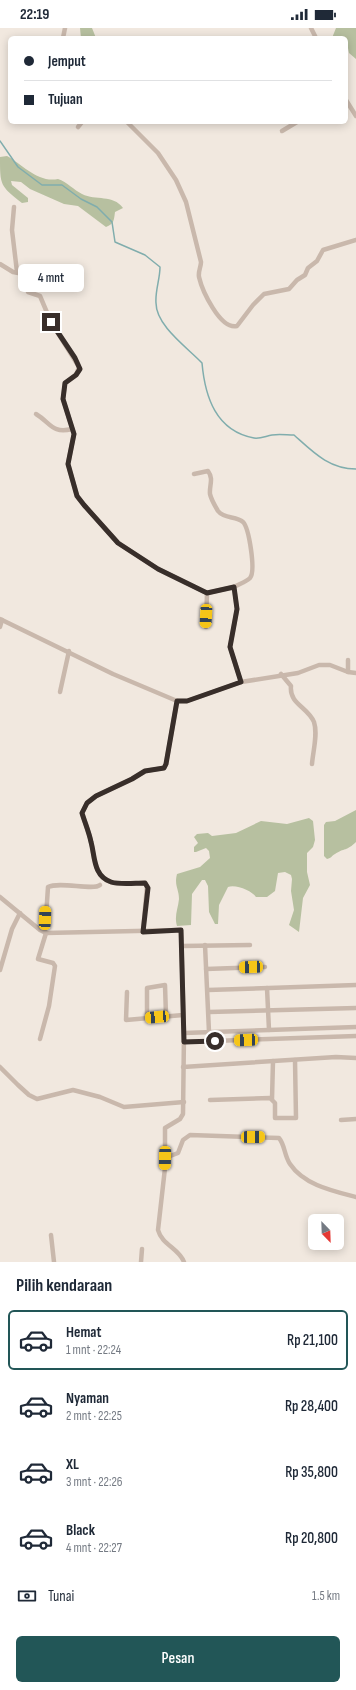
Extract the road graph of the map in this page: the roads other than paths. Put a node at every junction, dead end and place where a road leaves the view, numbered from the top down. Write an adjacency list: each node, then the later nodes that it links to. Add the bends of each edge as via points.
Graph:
1 (348, 103): 2 (street)
2 (356, 116)
3 (80, 124): 6 (street)
4 (129, 124): 9 (street, via 166,163 183,193 201,262 199,274 202,284 217,314 233,327 237,326 264,294 289,289 305,275 323,250)
5 (294, 124): 7 (street)
6 (78, 127)
7 (282, 131)
8 (14, 207): 11 (street, via 12,230)
9 (356, 240)
10 (0, 264): 11 (street)
11 (17, 272): 13 (street, via 29,275 29,293 40,296 51,322 79,367 76,375 65,383 62,392)
12 (36, 414): 13 (street, via 55,430)
13 (72, 429): 16 (street, via 74,437 68,464 77,496 84,505 118,543 158,569)
14 (194, 474): 15 (street, via 208,471 212,483 211,496 218,510 224,516 241,520 246,527 253,561 252,573 250,578)
15 (234, 587): 16 (street); 25 (street, via 237,609 230,647)
16 (207, 593): 19 (street)
17 (1, 620): 18 (street); 20 (street)
18 (0, 627)
19 (206, 627)
20 (69, 651): 26 (street); 27 (street, via 113,674)
21 (348, 660): 22 (street)
22 (348, 672): 23 (street); 24 (street, via 325,664 298,673)
23 (356, 673)
24 (281, 674): 25 (street); 28 (street, via 291,686 293,699 311,717 314,724)
25 (241, 682): 27 (street, via 187,701)
26 (60, 692)
27 (177, 701): 33 (street, via 164,768 145,771 96,796 87,803 82,813 92,843 93,859 102,875 110,882 145,883 147,886)
28 (312, 764)
29 (100, 886): 32 (street, via 48,886)
30 (0, 897): 31 (street)
31 (20, 913): 32 (street); 39 (street, via 11,932)
32 (45, 932): 33 (street); 55 (street, via 38,959 53,963 55,966 49,1006)
33 (143, 932): 35 (street, via 181,930)
34 (250, 945): 36 (street)
35 (182, 946): 36 (street); 47 (street)
36 (205, 946): 38 (street)
37 (266, 967): 38 (street)
38 (206, 969): 42 (street)
39 (0, 970)
40 (356, 985): 41 (street)
41 (268, 988): 42 (street); 45 (street)
42 (208, 990): 46 (street)
43 (127, 992): 49 (street, via 126,1020)
44 (356, 1008): 45 (street)
45 (268, 1010): 46 (street); 51 (street)
46 (209, 1012): 52 (street)
47 (183, 1015): 48 (street); 53 (street)
48 (166, 1016): 49 (street); 49 (street, via 165,985 147,988)
49 (147, 1018)
50 (356, 1027): 51 (street)
51 (269, 1030): 52 (street)
52 (209, 1032): 53 (street)
53 (184, 1033): 56 (street)
54 (356, 1036): 56 (street)
55 (40, 1039)
56 (184, 1042): 61 (street)
57 (356, 1058): 58 (street)
58 (295, 1060): 59 (street); 62 (street, via 296,1118 275,1118 275,1103)
59 (273, 1061): 61 (street); 62 (street)
60 (0, 1067): 64 (street, via 29,1095 37,1099 73,1090 100,1096 124,1107)
61 (183, 1067): 64 (street)
62 (272, 1099): 63 (street)
63 (210, 1100)
64 (184, 1102): 67 (street, via 180,1119 165,1128)
65 (356, 1119): 66 (street)
66 (341, 1120)
67 (165, 1158): 68 (street, via 178,1153 186,1137 190,1135 279,1138 290,1163 308,1182); 73 (street, via 158,1230 160,1237)
68 (356, 1197)
69 (50, 1236): 71 (street)
70 (142, 1249): 72 (street)
71 (54, 1262)
72 (141, 1262)
73 (184, 1262)

